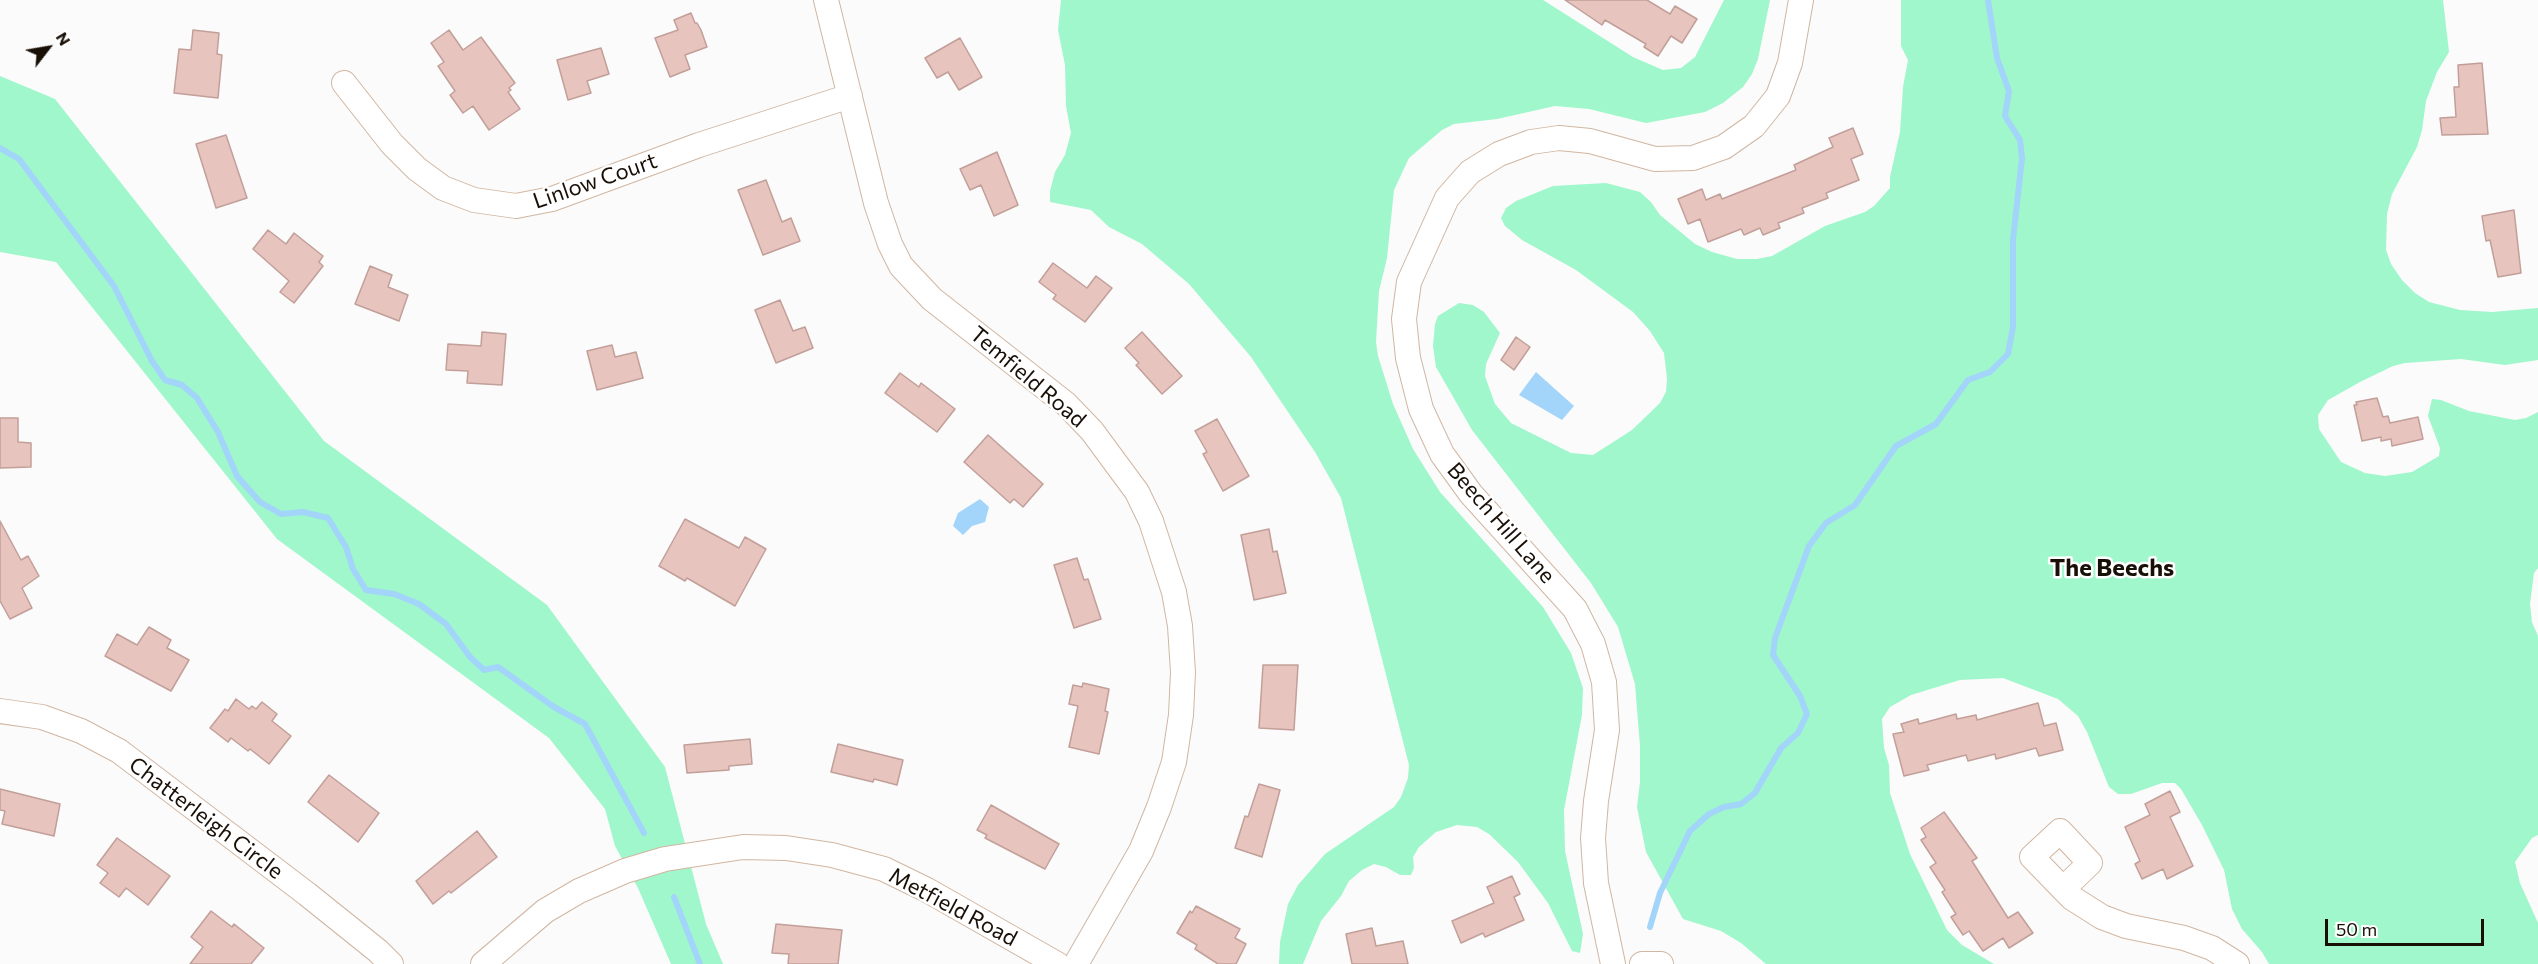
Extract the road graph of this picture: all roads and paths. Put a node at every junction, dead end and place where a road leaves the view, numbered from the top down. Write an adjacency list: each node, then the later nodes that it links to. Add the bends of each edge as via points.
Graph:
1 (826, 0): 4 (street, Temfield Road)
2 (1801, 0): 11 (street, Beech Hill Lane, via 1790,63 1778,96 1754,126 1724,147 1692,158 1655,159 1590,141 1559,138 1531,142 1499,154 1470,172 1447,198 1409,282 1404,319 1408,358 1421,409 1442,454 1471,494 1575,609 1593,644 1604,682 1607,730 1593,838 1596,883)
3 (344, 83): 4 (street, Linlow Court, via 392,144 443,188 474,200 516,206 552,199 699,145)
4 (850, 96): 10 (street, Temfield Road, via 876,203 901,266 932,299 1066,404 1092,431 1137,492 1152,521 1174,592 1183,672 1174,762 1140,851)
5 (0, 711): 7 (street, Chatterleigh Circle, via 42,717 119,751 307,894)
6 (2063, 889): 14 (street, via 2102,917 2193,941)
7 (391, 964)
8 (483, 964): 9 (street, Metfield Road, via 545,911 579,891 666,859 743,847 832,855 884,869)
9 (1057, 964)
10 (1076, 964)
11 (1613, 964)
12 (1642, 964): 13 (street)
13 (1661, 964)
14 (2237, 964)

